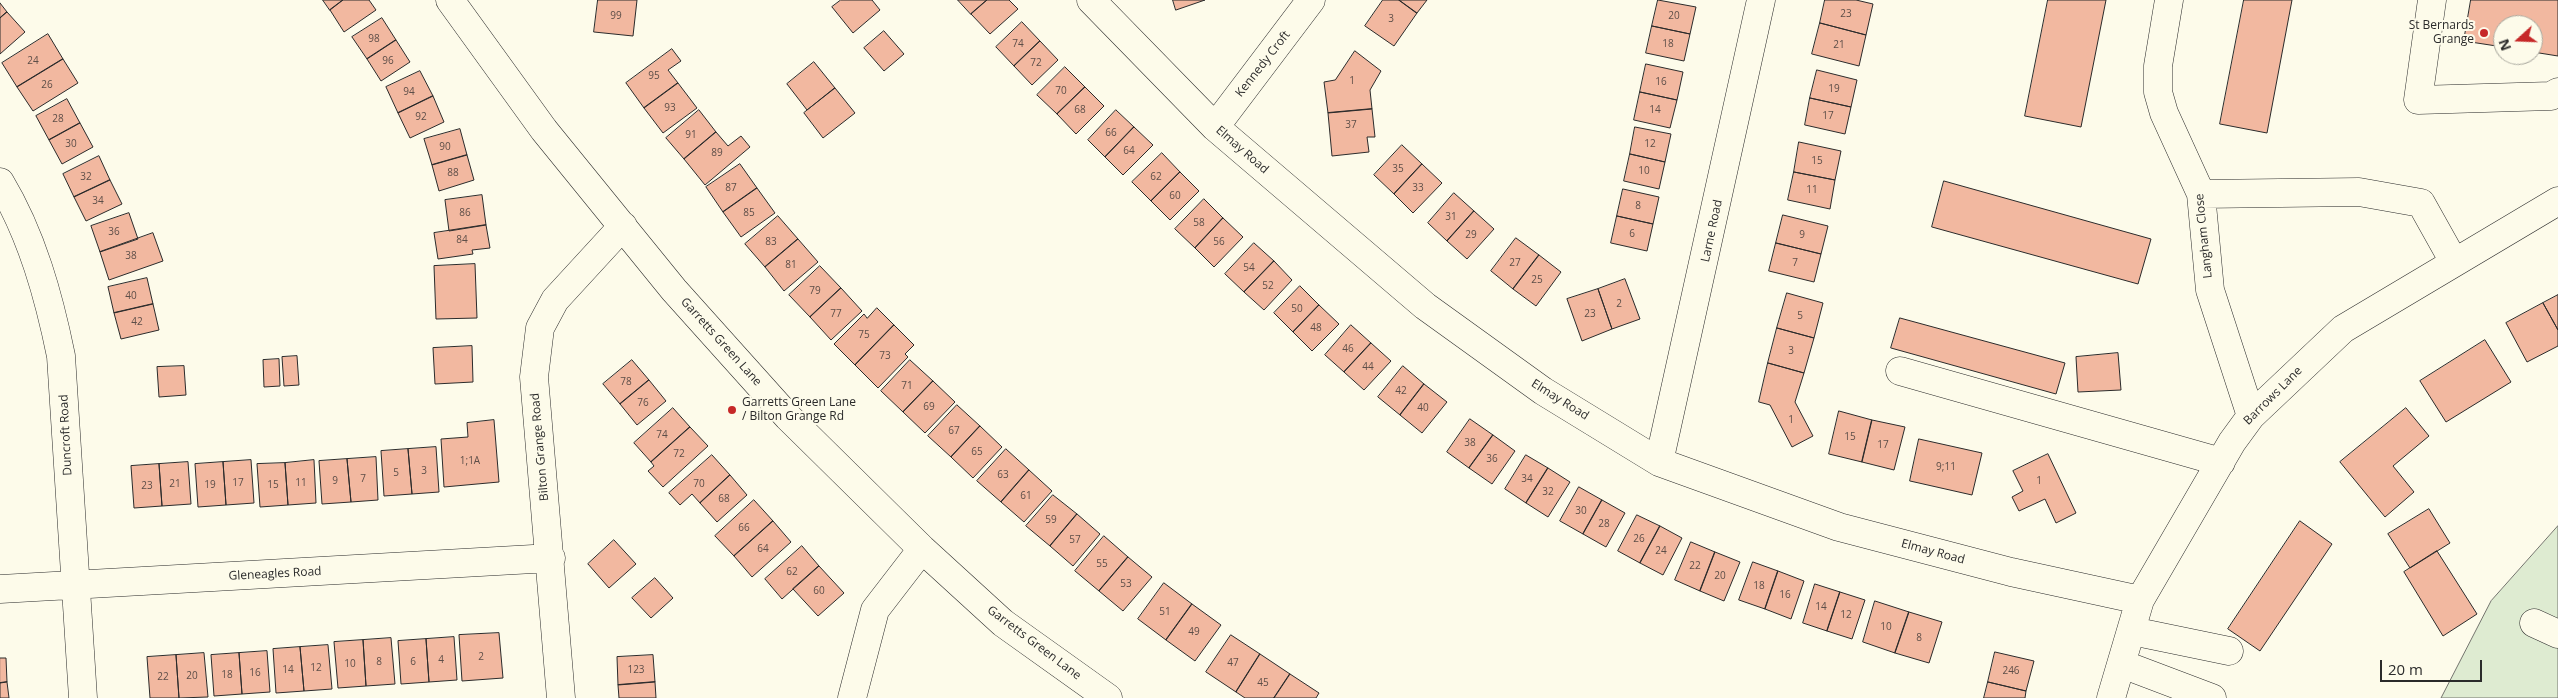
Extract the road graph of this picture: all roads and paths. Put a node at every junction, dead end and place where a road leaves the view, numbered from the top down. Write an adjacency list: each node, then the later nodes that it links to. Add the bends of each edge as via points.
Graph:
1 (450, 0): 12 (street, Garretts Green Lane, via 534,118)
2 (1091, 0): 8 (street, Elmay Road)
3 (1311, 0): 8 (street, Kennedy Croft)
4 (1762, 0): 16 (street, Larne Road)
5 (2169, 0): 10 (street, Langham Close, via 2158,66 2158,92 2164,113)
6 (2432, 0): 7 (street, via 2418,100 2551,96)
7 (2558, 92)
8 (1215, 127): 16 (street, Elmay Road, via 1425,306 1543,391)
9 (0, 182): 20 (street, Duncroft Road, via 31,248 52,312 61,356)
10 (2202, 194): 13 (street, via 2360,192 2421,203); 15 (street, Langham Close, via 2210,290)
11 (2558, 201): 13 (street, Barrows Lane)
12 (623, 226): 18 (street, Garretts Green Lane, via 674,290 788,418); 19 (street, Bilton Grange Road, via 555,300 540,328 534,377)
13 (2454, 262): 15 (street, Barrows Lane, via 2343,329)
14 (1900, 371): 17 (street)
15 (2251, 416): 17 (street, Barrows Lane)
16 (1659, 462): 22 (street, Elmay Road, via 1839,527 2012,572)
17 (2222, 462): 22 (street, Barrows Lane)
18 (922, 549): 30 (street, via 875,610); 31 (street, Garretts Green Lane, via 1003,623)
19 (551, 558): 20 (street, Gleneagles Road); 29 (street, Bilton Grange Road)
20 (75, 585): 21 (street, Gleneagles Road); 28 (street, Duncroft Road)
21 (0, 589)
22 (2140, 600): 24 (street, Barrows Lane)
23 (2534, 623): 25 (street)
24 (2132, 631): 26 (street); 27 (street, Barrows Lane)
25 (2558, 634)
26 (2229, 652)
27 (2122, 664): 32 (street, Barrows Lane); 33 (street)
28 (83, 698)
29 (561, 698)
30 (852, 698)
31 (1108, 698)
32 (2111, 698)
33 (2212, 698)

